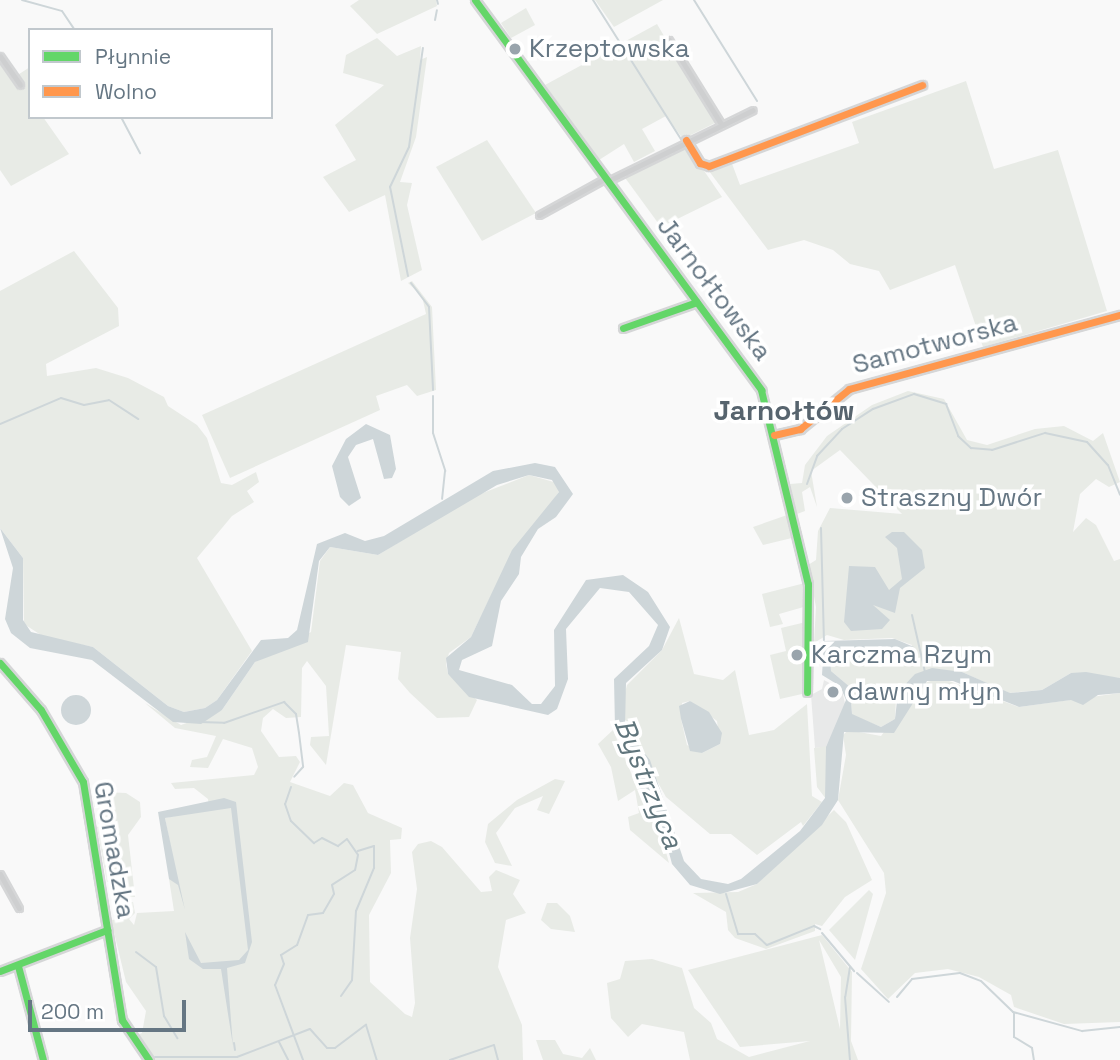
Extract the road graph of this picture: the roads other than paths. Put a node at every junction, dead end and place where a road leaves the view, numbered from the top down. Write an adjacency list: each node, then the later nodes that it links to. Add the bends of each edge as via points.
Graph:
1 (475, 0): 9 (street, Jarnołtowska)
2 (669, 40): 7 (street)
3 (0, 56): 4 (street)
4 (20, 85)
5 (922, 85): 8 (street, via 709,166 701,163)
6 (753, 110): 7 (street)
7 (721, 124): 8 (street)
8 (687, 140): 9 (street)
9 (607, 179): 10 (street); 11 (street, Jarnołtowska)
10 (538, 215)
11 (697, 302): 13 (street); 14 (street, Jarnołtowska, via 757,382)
12 (1120, 315): 14 (street, Samotworska, via 849,388 800,429)
13 (623, 328)
14 (774, 435): 16 (street, Jarnołtowska, via 808,584)
15 (0, 663): 19 (street, Gromadzka, via 36,703 83,782)
16 (807, 692)
17 (0, 874): 18 (street)
18 (19, 908)
19 (107, 930): 20 (street); 23 (street, Gromadzka, via 124,1027)
20 (18, 966): 21 (street); 22 (street)
21 (0, 971)
22 (43, 1060)
23 (149, 1060)

